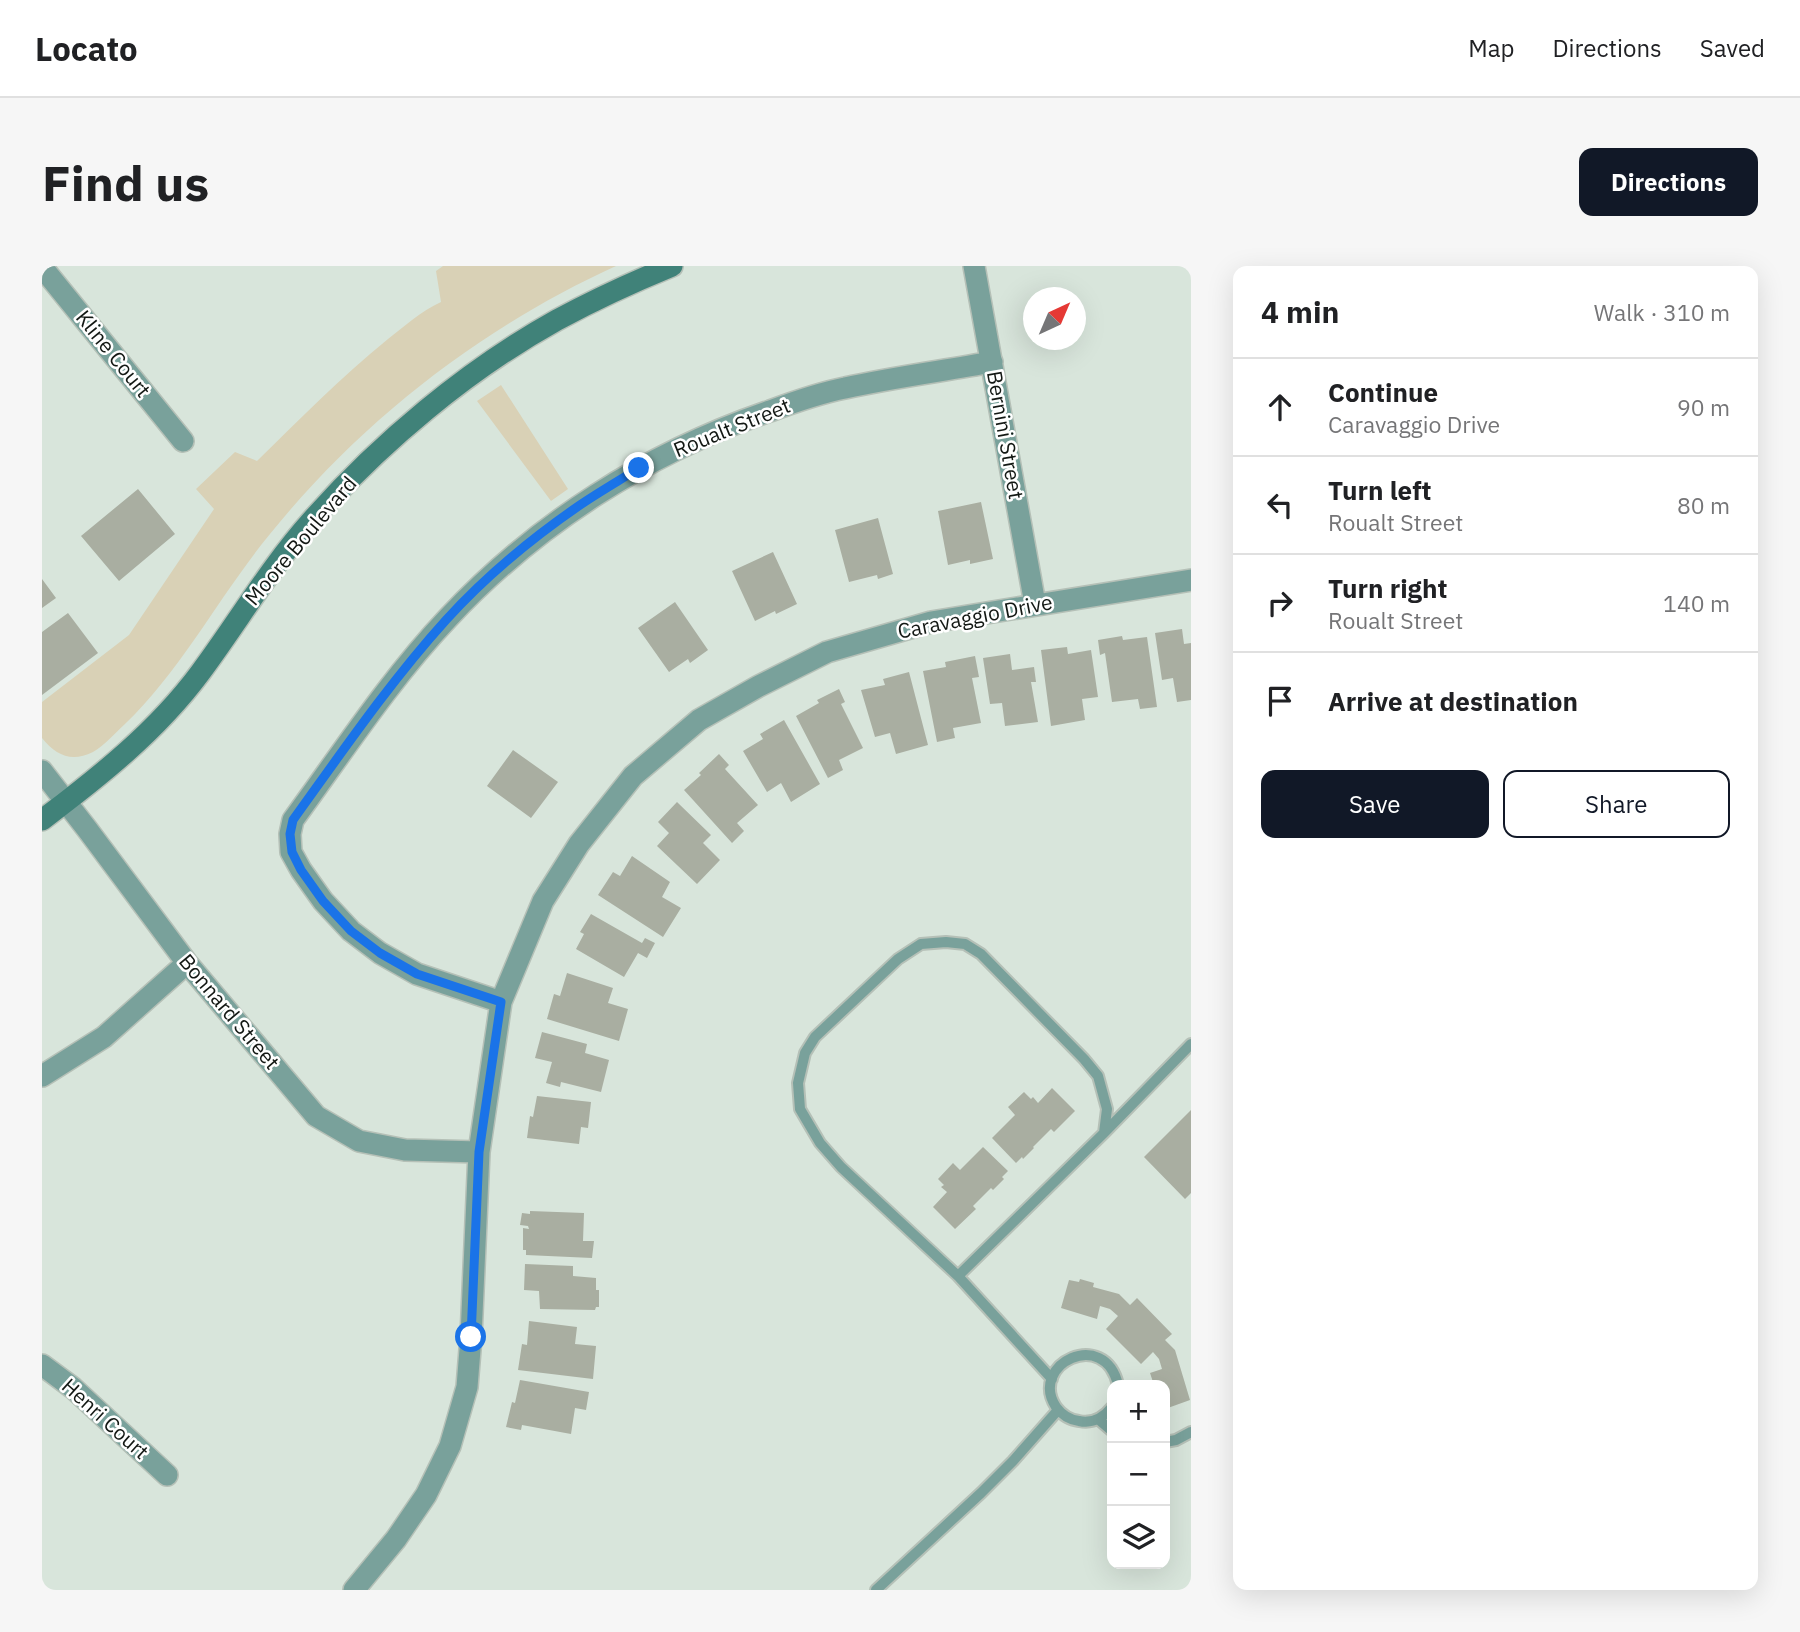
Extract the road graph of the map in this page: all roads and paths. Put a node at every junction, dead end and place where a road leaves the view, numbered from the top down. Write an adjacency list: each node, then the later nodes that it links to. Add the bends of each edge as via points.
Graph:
1 (672, 266): 9 (street, Moore Boulevard, via 590,303 524,340 388,443 282,556 169,711)
2 (974, 266): 4 (street, Bernini Street)
3 (42, 267): 5 (street, Kline Court)
4 (992, 362): 7 (street, Bernini Street); 12 (street, Roualt Street, via 800,400 691,442 639,468 580,505 489,577 416,654 293,820 292,852 323,901 380,953 417,974)
5 (183, 442)
6 (1191, 580): 7 (street, Caravaggio Drive)
7 (1035, 604): 12 (street, Caravaggio Drive, via 931,622 827,652 699,720 633,776 579,844 543,901)
8 (42, 771): 9 (street, Bonnard Street)
9 (66, 802): 10 (street, Moore Boulevard); 11 (street, Bonnard Street)
10 (42, 820)
11 (187, 963): 14 (street, via 104,1037); 16 (street, Bonnard Street, via 316,1116 359,1141 405,1150)
12 (501, 1002): 16 (street, Caravaggio Drive)
13 (1191, 1044): 15 (lane)
14 (42, 1076)
15 (1104, 1133): 17 (lane); 17 (lane, via 1107,1109 1098,1076 981,954 965,944 921,944 898,959 815,1037 805,1053 798,1083 800,1109 820,1143)
16 (479, 1152): 28 (street, Caravaggio Drive, via 467,1387 450,1446 426,1495)
17 (958, 1276): 19 (lane)
18 (42, 1365): 27 (street, Henri Court)
19 (1052, 1379): 20 (lane, via 1065,1360 1087,1355 1108,1364); 21 (lane)
20 (1116, 1380)
21 (1058, 1410): 23 (lane, via 1077,1421); 29 (lane, via 981,1493)
22 (1107, 1413): 23 (lane)
23 (1098, 1419): 24 (lane)
24 (1107, 1427)
25 (1191, 1432): 26 (lane)
26 (1170, 1441)
27 (167, 1475)
28 (354, 1590)
29 (876, 1590)

